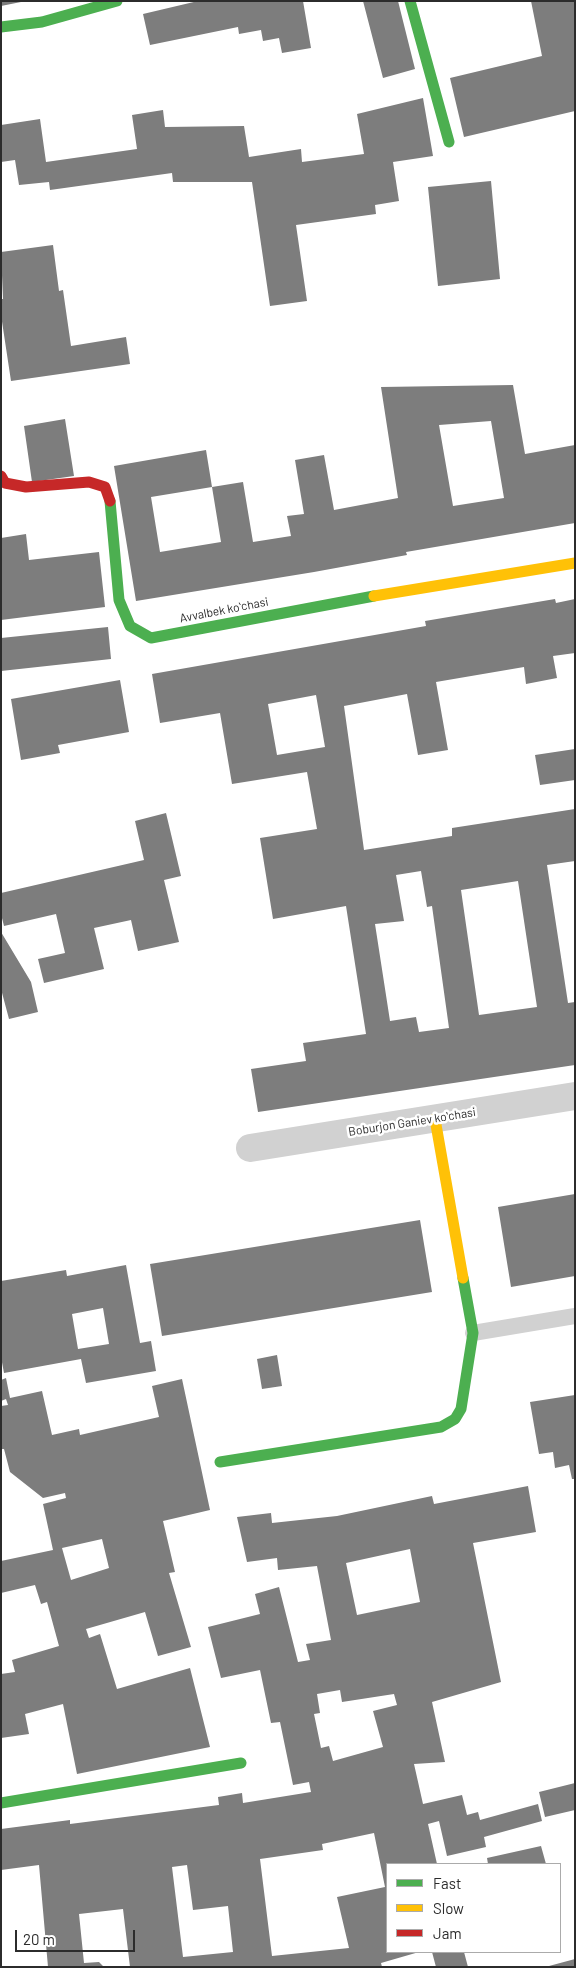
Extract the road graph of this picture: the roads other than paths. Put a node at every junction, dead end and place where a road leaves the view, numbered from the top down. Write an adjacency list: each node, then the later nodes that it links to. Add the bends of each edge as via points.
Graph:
1 (117, 1): 3 (street, via 42,22)
2 (410, 1): 4 (street)
3 (1, 27)
4 (448, 142)
5 (1, 476): 6 (street, Avvalbek koʻchasi, via 5,483 26,488 89,482 105,487 111,504 120,600 130,626 151,638 419,588)
6 (575, 563)
7 (575, 1096): 8 (street, Boburjon Ganiev koʻchasi)
8 (435, 1119): 9 (street, Boburjon Ganiev koʻchasi); 11 (street)
9 (250, 1148)
10 (575, 1316): 11 (lane)
11 (473, 1334): 12 (street, via 460,1409 454,1419 441,1427)
12 (220, 1462)
13 (241, 1763): 14 (street)
14 (1, 1803)

